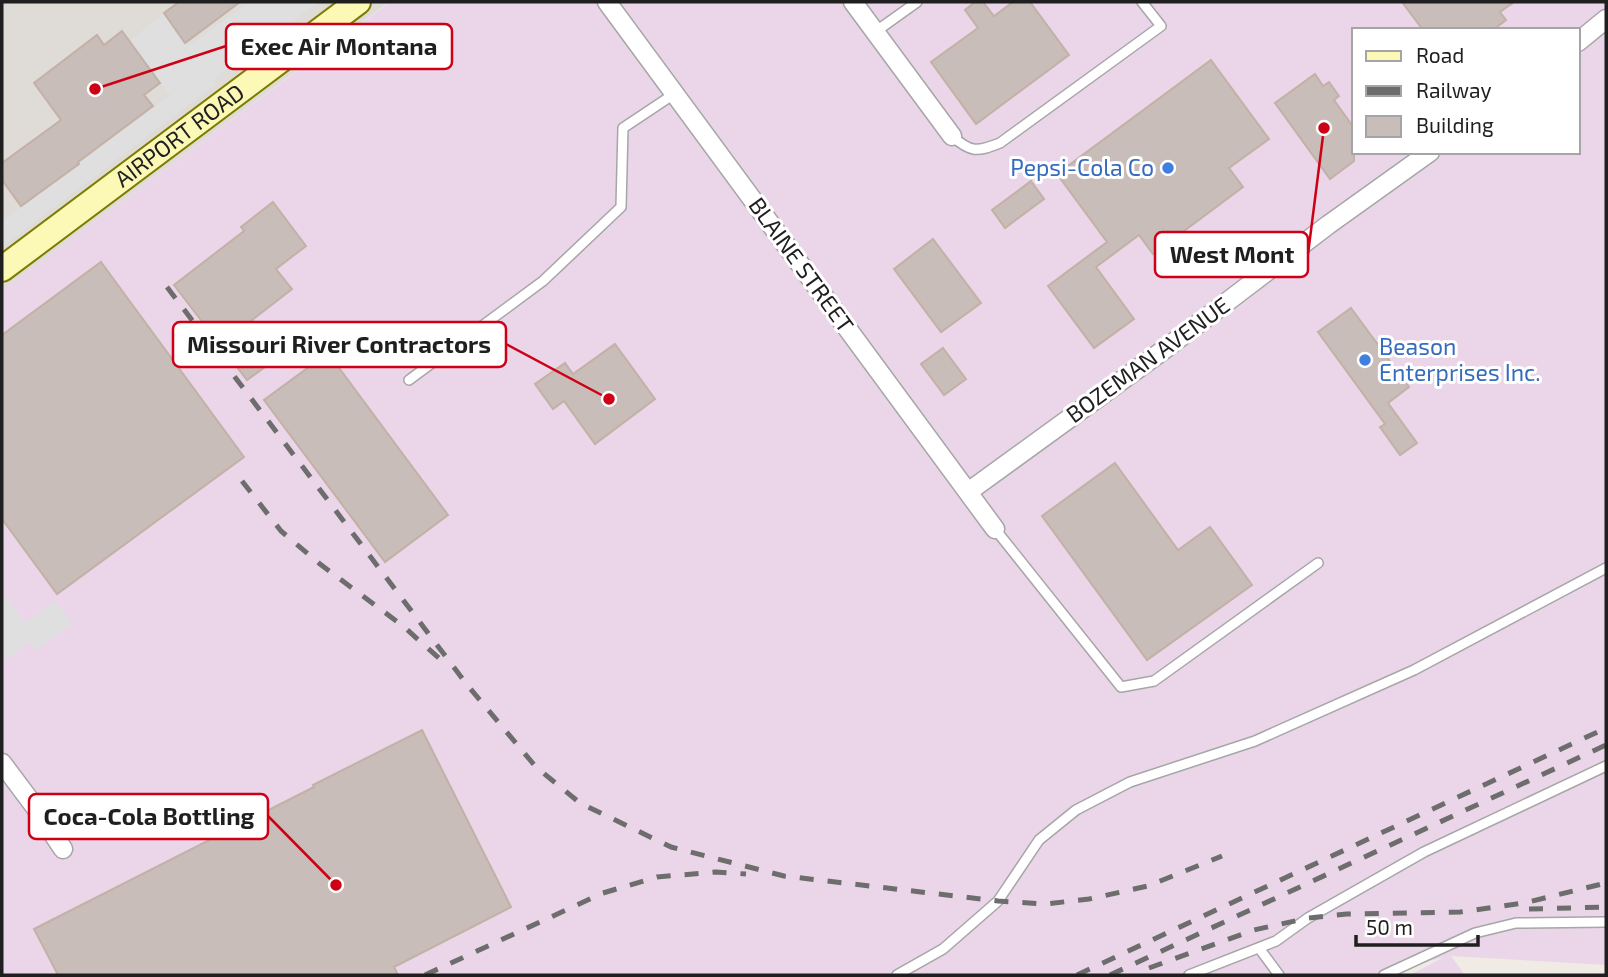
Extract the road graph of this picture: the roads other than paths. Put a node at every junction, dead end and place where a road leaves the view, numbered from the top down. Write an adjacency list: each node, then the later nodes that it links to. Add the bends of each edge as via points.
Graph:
1 (358, 2): 12 (street, AIRPORT ROAD)
2 (607, 2): 9 (street, BLAINE STREET)
3 (853, 2): 7 (street)
4 (918, 2): 7 (lane)
5 (1142, 2): 10 (lane, via 1161,26 1000,143 982,150 965,147)
6 (1606, 19): 8 (street)
7 (875, 32): 10 (street)
8 (1580, 39)
9 (674, 94): 13 (lane, via 623,128 621,207 543,281); 14 (street, BLAINE STREET)
10 (952, 136)
11 (1427, 154): 14 (street, BOZEMAN AVENUE)
12 (2, 269)
13 (409, 380)
14 (968, 492): 15 (street, BLAINE STREET)
15 (995, 529): 16 (lane, via 1121,687 1154,681)
16 (1318, 563)
17 (1606, 568): 23 (lane, via 1414,670 1255,741 1130,782 1076,810 1039,841 998,901 943,949)
18 (2, 763): 20 (street)
19 (1606, 766): 22 (lane, via 1424,852)
20 (63, 849)
21 (1606, 922): 26 (lane, via 1516,923 1475,933)
22 (1259, 948): 24 (lane); 25 (lane)
23 (897, 975)
24 (1189, 975)
25 (1279, 975)
26 (1384, 975)

